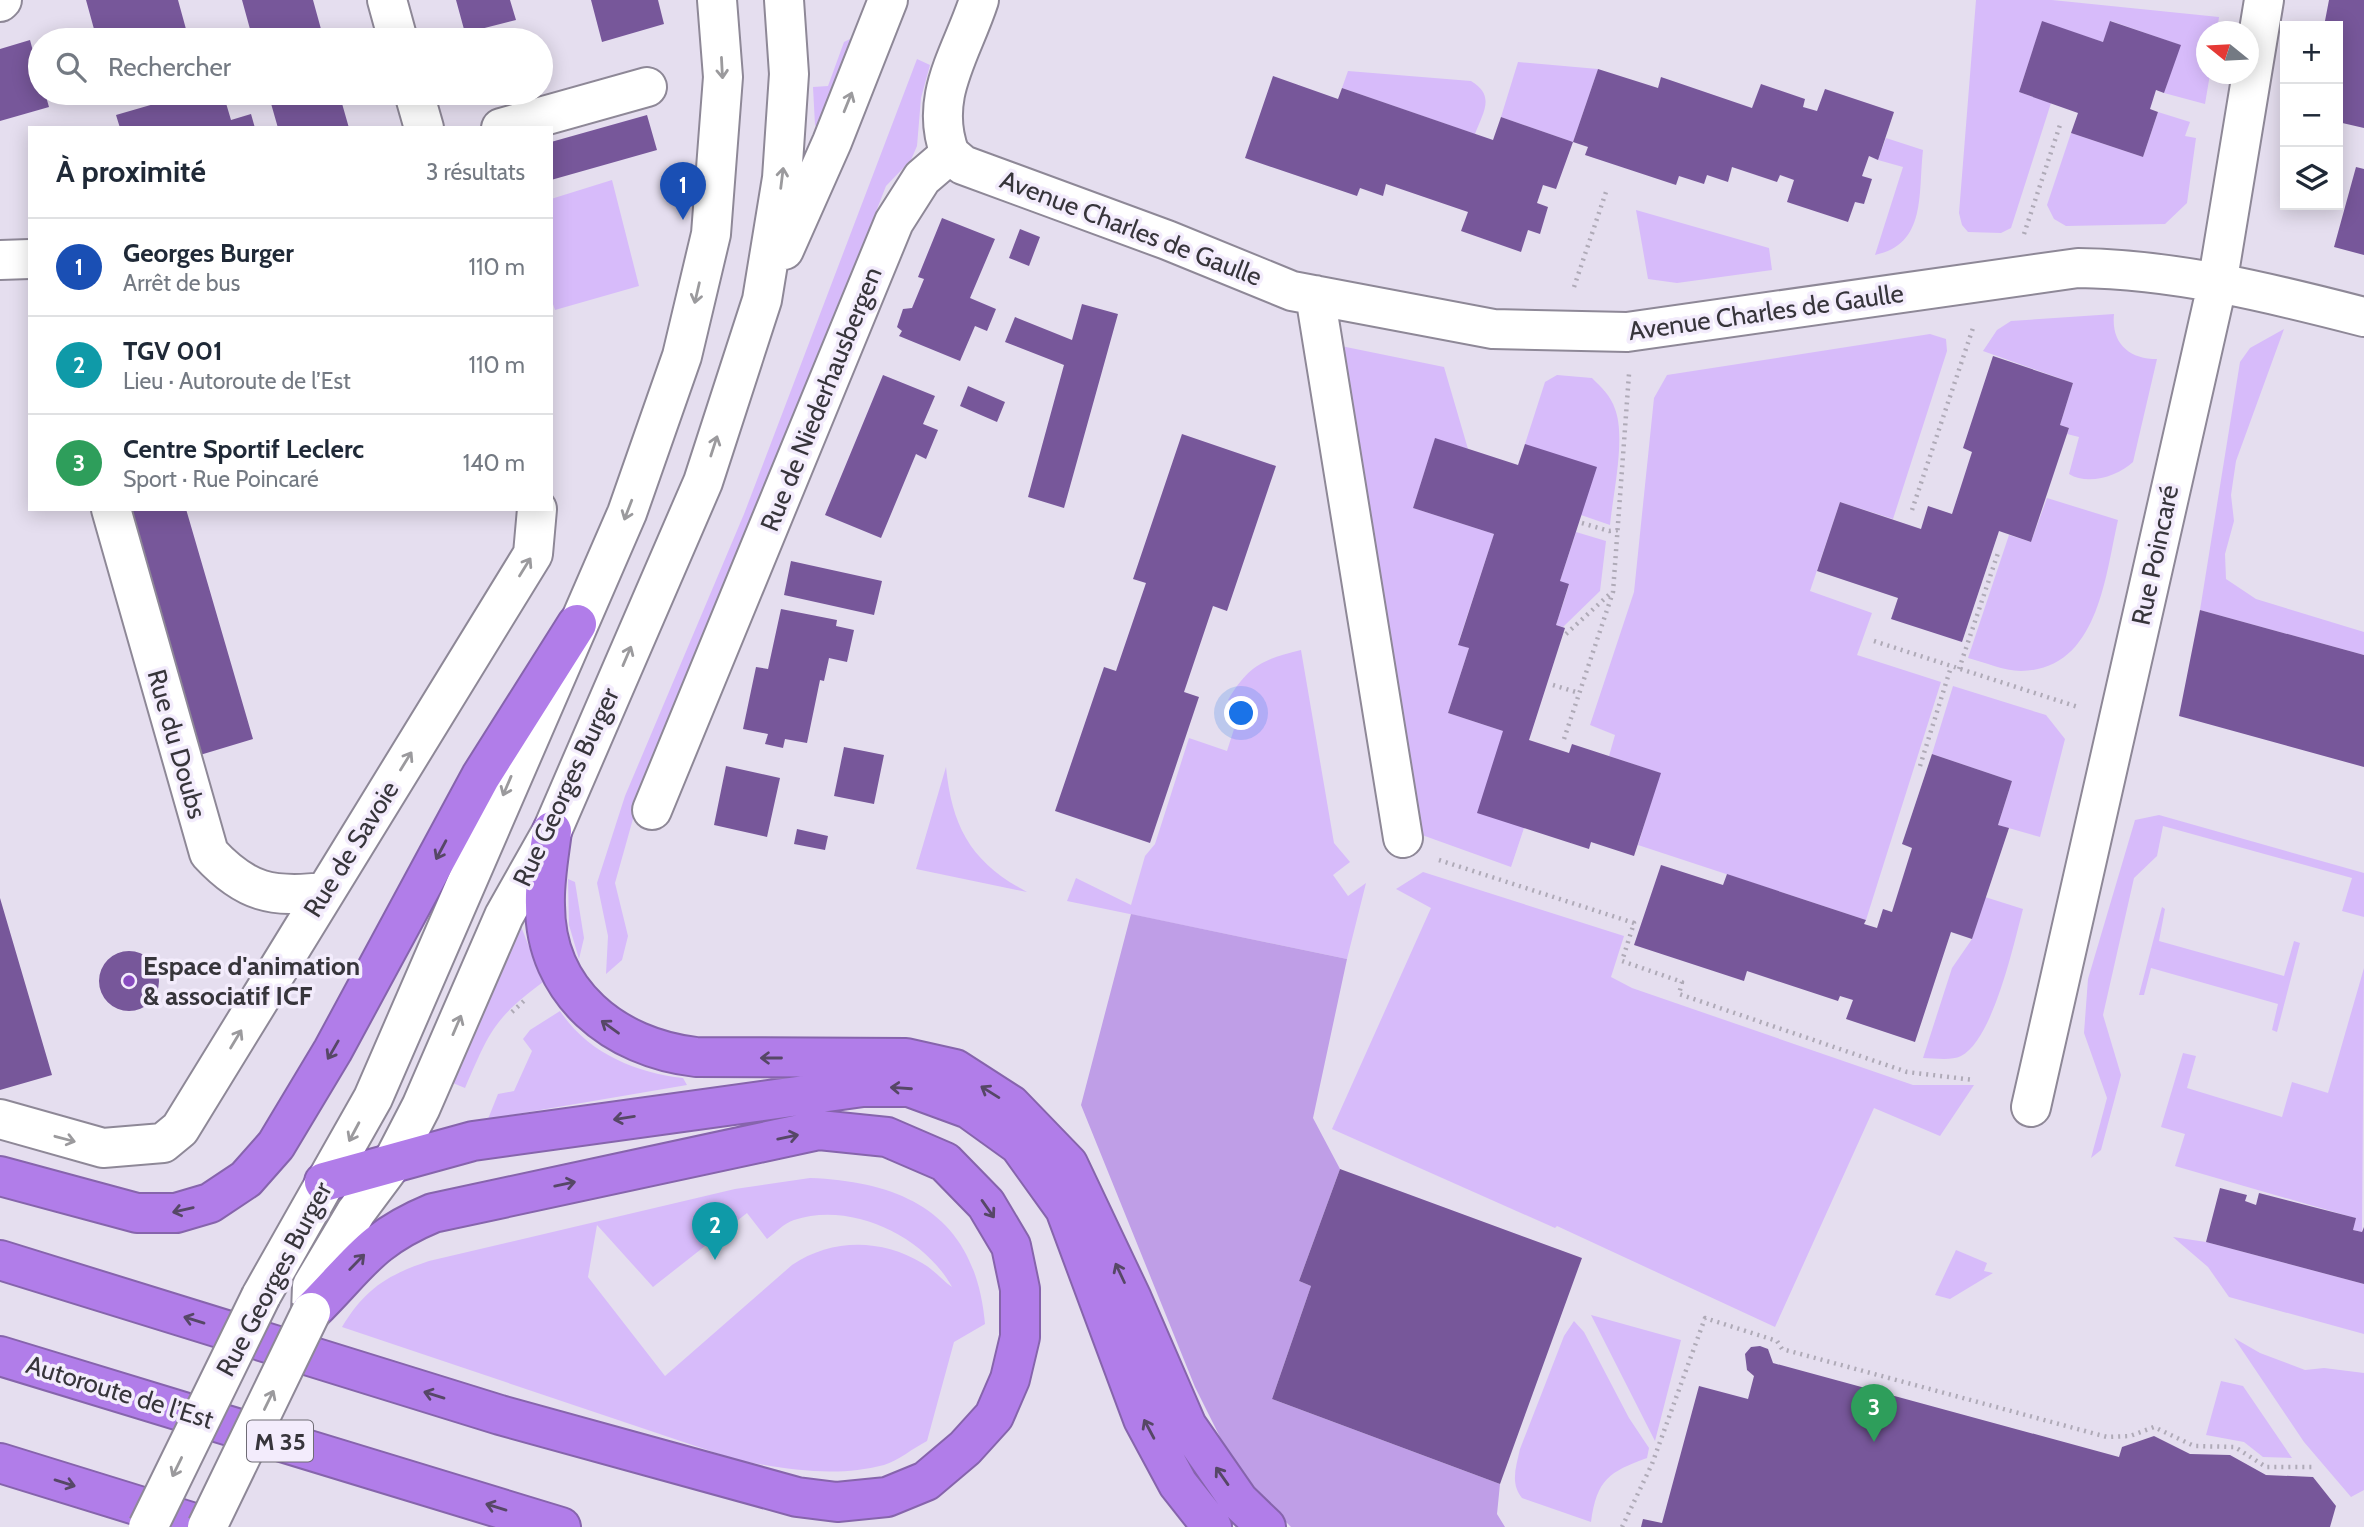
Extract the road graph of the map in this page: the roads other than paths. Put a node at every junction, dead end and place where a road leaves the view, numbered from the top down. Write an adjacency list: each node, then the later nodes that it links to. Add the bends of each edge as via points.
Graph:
1 (387, 0): 7 (street)
2 (717, 0): 21 (street, Rue Georges Burger, one-way to 21, via 723,77 711,234 682,356 627,513)
3 (784, 0): 17 (street, Rue Georges Burger, one-way to 3, via 782,178 789,74)
4 (888, 0): 17 (street, one-way to 4)
5 (979, 0): 12 (street, via 942,99 942,131)
6 (2264, 0): 15 (street, Rue Poincaré)
7 (395, 28)
8 (647, 87): 11 (street)
9 (417, 105): 10 (street)
10 (423, 126)
11 (508, 126)
12 (950, 154): 16 (street, Avenue Charles de Gaulle, via 963,165 1292,291); 22 (street, Rue de Niederhausbergen, via 922,178 894,222)
13 (28, 259): 14 (street)
14 (0, 260)
15 (2217, 285): 16 (street, Avenue Charles de Gaulle, via 2133,269 2078,268 1627,332 1493,329); 18 (street, Avenue Charles de Gaulle); 26 (street, Rue Poincaré)
16 (1315, 295): 24 (street)
17 (762, 300): 23 (street, Rue Georges Burger, one-way to 17, via 703,482)
18 (2364, 317)
19 (112, 511): 25 (street, Rue du Doubs, via 209,853 231,877 259,890 291,896)
20 (537, 511): 25 (street, Rue de Savoie, one-way to 20, via 533,554)
21 (577, 624): 29 (highway, one-way to 29, via 481,776 333,1050 276,1145 246,1179 210,1203 176,1213 137,1213); 30 (street, Rue Georges Burger, one-way to 30, via 377,1089)
22 (652, 810)
23 (551, 831): 28 (street, Rue Georges Burger, one-way to 23, via 421,1107 504,916); 39 (highway, one-way to 23, via 1239,1501 1187,1426 1068,1164 1011,1105 955,1069 906,1058 696,1057 667,1054 614,1031 573,992 554,956 544,907)
24 (1403, 838)
25 (325, 891): 27 (street, Rue de Savoie, one-way to 25, via 103,1148 163,1143 180,1129)
26 (2031, 1107)
27 (0, 1119)
28 (391, 1164): 30 (highway); 32 (street, Rue Georges Burger, via 312,1286); 38 (highway, one-way to 28, via 1178,1484 1143,1419 1065,1209 1020,1145 969,1109 909,1087 863,1087 472,1141)
29 (0, 1176)
30 (324, 1182): 35 (street, Rue Georges Burger, one-way to 35, bridge, via 261,1296)
31 (0, 1260): 32 (highway, one-way to 31, via 377,1242 433,1213 819,1130 887,1137 945,1162 986,1204 1011,1246 1020,1289 1020,1337 1010,1379 994,1416 965,1448 926,1481 887,1496 836,1502 797,1497 500,1415)
32 (311, 1312): 36 (street, Rue Georges Burger, one-way to 32, bridge)
33 (0, 1356): 37 (highway, Autoroute de l’Est / M 35, one-way to 33)
34 (0, 1463): 36 (highway, one-way to 36)
35 (148, 1527)
36 (207, 1527)
37 (561, 1527)
38 (1212, 1527)
39 (1266, 1527)

